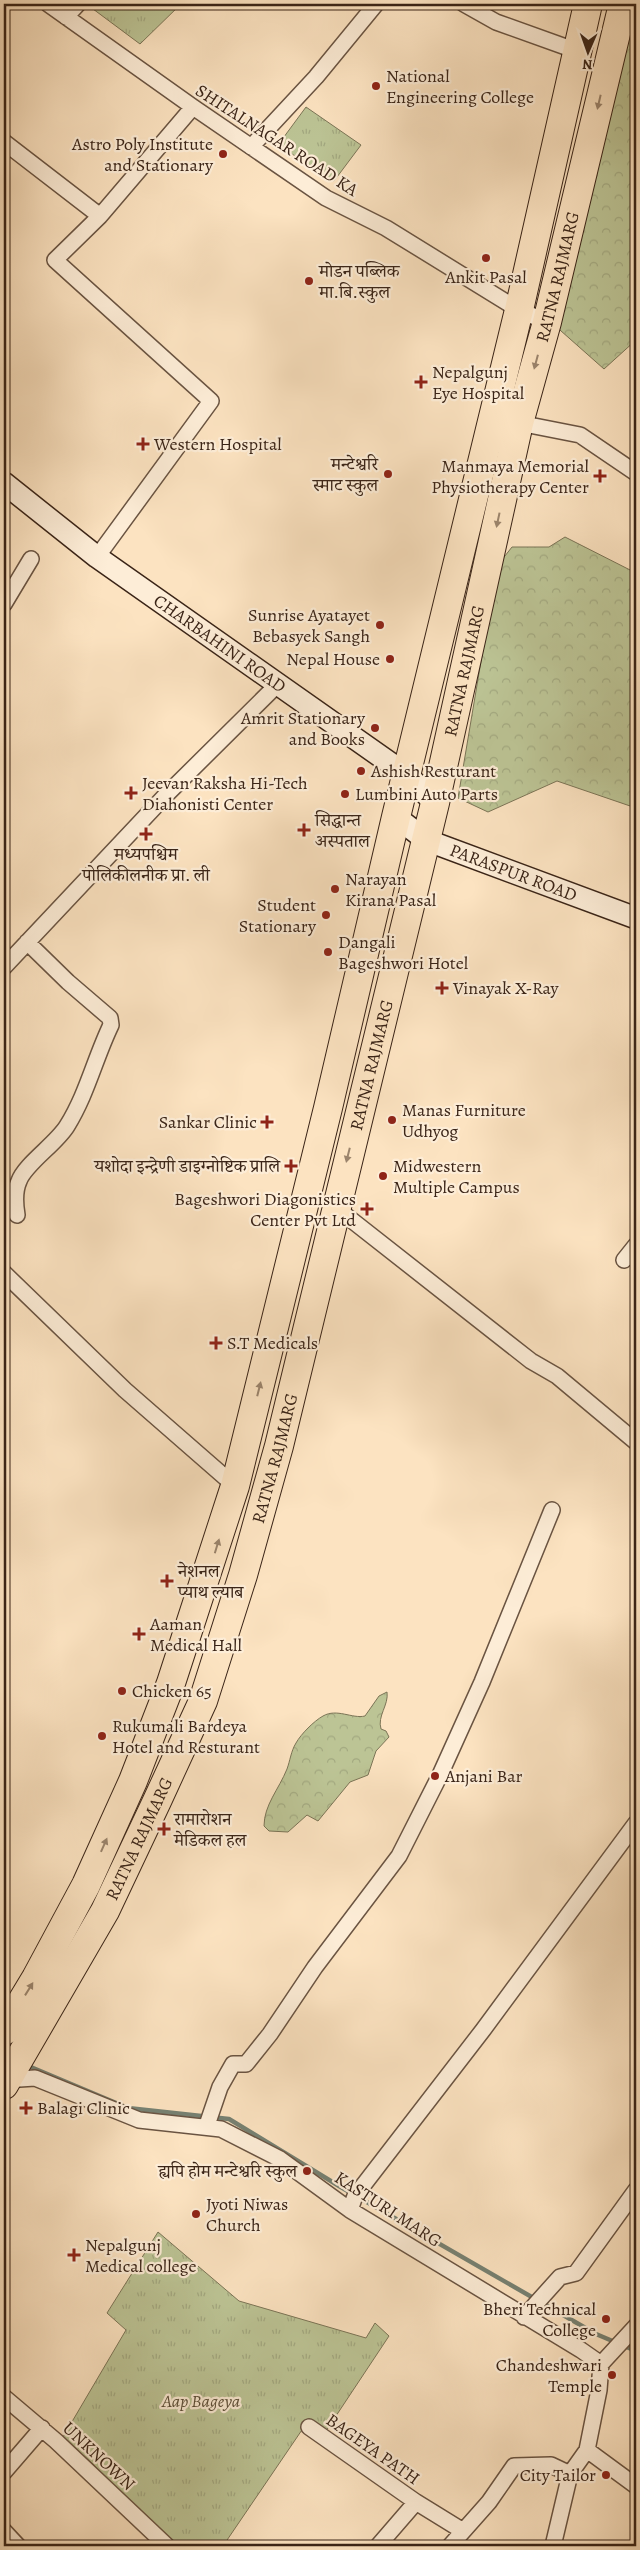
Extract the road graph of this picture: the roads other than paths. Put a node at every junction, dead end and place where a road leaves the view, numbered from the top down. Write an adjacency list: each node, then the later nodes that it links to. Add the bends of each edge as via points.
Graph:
1 (48, 4): 7 (street, SHITALNAGAR ROAD KA)
2 (78, 4): 7 (street)
3 (376, 4): 11 (street, via 316,77)
4 (464, 4): 8 (street, via 496,22)
5 (588, 4): 8 (highway, RATNA RAJMARG)
6 (623, 4): 14 (highway, RATNA RAJMARG, one-way to 14)
7 (66, 16): 9 (street, SHITALNAGAR ROAD KA)
8 (577, 51): 13 (highway, RATNA RAJMARG)
9 (193, 107): 11 (street, SHITALNAGAR ROAD KA); 12 (street)
10 (4, 142): 12 (street)
11 (251, 147): 13 (street, SHITALNAGAR ROAD KA, via 326,198 386,228)
12 (100, 216): 18 (street, via 55,260 210,401)
13 (519, 310): 14 (street, SHITALNAGAR ROAD KA); 22 (highway, RATNA RAJMARG)
14 (547, 322): 15 (highway, RATNA RAJMARG, one-way to 15)
15 (519, 423): 16 (street, via 580,435); 23 (highway, RATNA RAJMARG, one-way to 23)
16 (636, 474)
17 (4, 483): 18 (main road, CHARBAHINI ROAD)
18 (97, 557): 21 (main road, CHARBAHINI ROAD)
19 (31, 559): 20 (street)
20 (4, 604)
21 (277, 685): 22 (main road, CHARBAHINI ROAD); 27 (street, via 165,796)
22 (406, 775): 23 (main road, CHARBAHINI ROAD); 24 (highway, RATNA RAJMARG)
23 (435, 804): 25 (highway, RATNA RAJMARG)
24 (396, 817): 25 (main road, PARASPUR ROAD); 35 (highway, RATNA RAJMARG, one-way to 24)
25 (426, 840): 26 (main road, PARASPUR ROAD); 29 (highway, RATNA RAJMARG, one-way to 29)
26 (636, 918)
27 (28, 942): 28 (street); 30 (street, via 110,1018 111,1024 86,1090 66,1127 19,1179 14,1199)
28 (4, 967)
29 (336, 1207): 34 (street, via 531,1360 557,1376); 39 (highway, RATNA RAJMARG, via 279,1446 203,1701 105,1911)
30 (16, 1215)
31 (636, 1245): 32 (street)
32 (624, 1260)
33 (4, 1273): 35 (street, via 125,1390)
34 (636, 1442)
35 (235, 1486): 38 (highway, RATNA RAJMARG, one-way to 35, via 86,1885 133,1781 170,1683)
36 (552, 1510): 40 (street, via 482,1682 399,1856 315,1967 270,2034 246,2064 233,2064 220,2087)
37 (636, 1823): 42 (street, via 355,2196)
38 (4, 2030)
39 (4, 2082): 40 (street, KASTURI MARG, via 35,2078 139,2120)
40 (206, 2125): 42 (street, KASTURI MARG, via 221,2129 280,2159)
41 (636, 2190): 43 (street, via 576,2273 560,2277)
42 (350, 2210): 43 (street, KASTURI MARG)
43 (524, 2317): 45 (street, KASTURI MARG)
44 (636, 2326): 45 (street)
45 (600, 2364): 49 (street, via 599,2390)
46 (4, 2397): 48 (street, UNKNOWN)
47 (309, 2427): 53 (street, BAGEYA PATH)
48 (42, 2428): 50 (street); 57 (street, UNKNOWN)
49 (587, 2450): 51 (street); 52 (street)
50 (4, 2472)
51 (570, 2474): 55 (street, via 551,2465 514,2466 489,2502); 60 (street)
52 (636, 2486)
53 (416, 2502): 55 (street, BAGEYA PATH); 58 (street)
54 (4, 2531): 56 (street)
55 (463, 2531): 59 (street)
56 (18, 2546)
57 (167, 2546)
58 (378, 2546)
59 (450, 2546)
60 (553, 2546)

